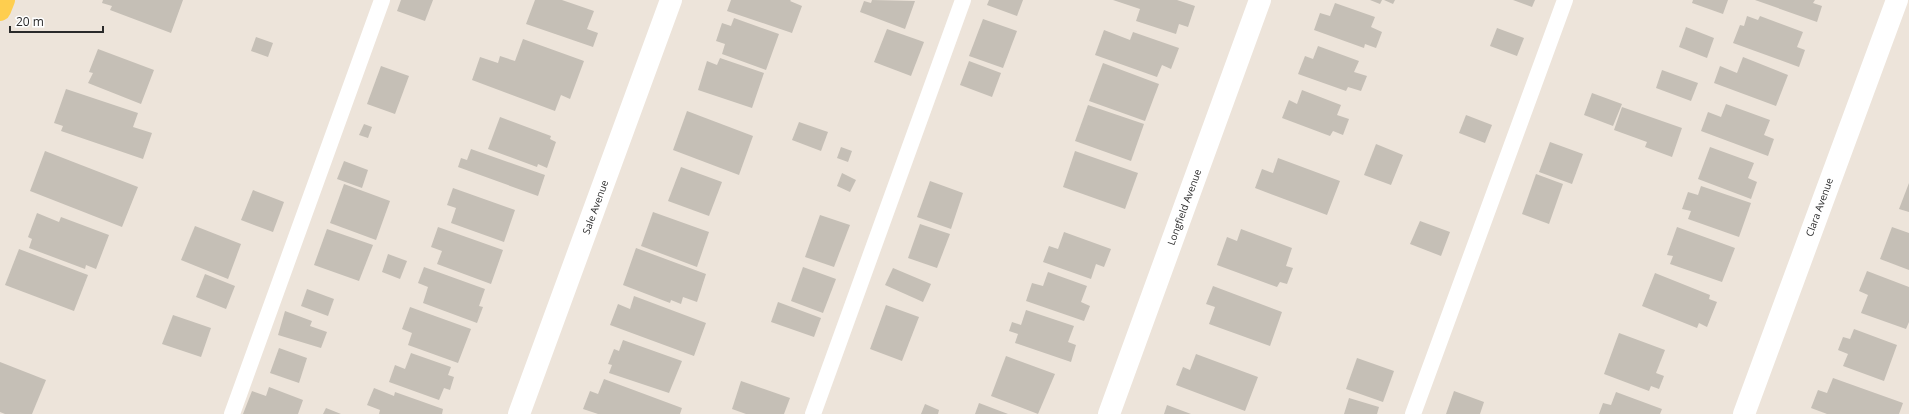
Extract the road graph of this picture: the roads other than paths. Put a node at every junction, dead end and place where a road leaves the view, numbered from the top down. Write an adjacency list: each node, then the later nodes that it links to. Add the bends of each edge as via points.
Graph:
1 (4, 0): 8 (main road)
2 (382, 0): 9 (lane)
3 (671, 0): 10 (street, Sale Avenue)
4 (963, 0): 11 (lane)
5 (1260, 0): 12 (street, Longfield Avenue)
6 (1565, 0): 13 (lane)
7 (1897, 0): 14 (street, Clara Avenue)
8 (0, 10)
9 (232, 414)
10 (519, 414)
11 (813, 414)
12 (1109, 414)
13 (1413, 414)
14 (1744, 414)

